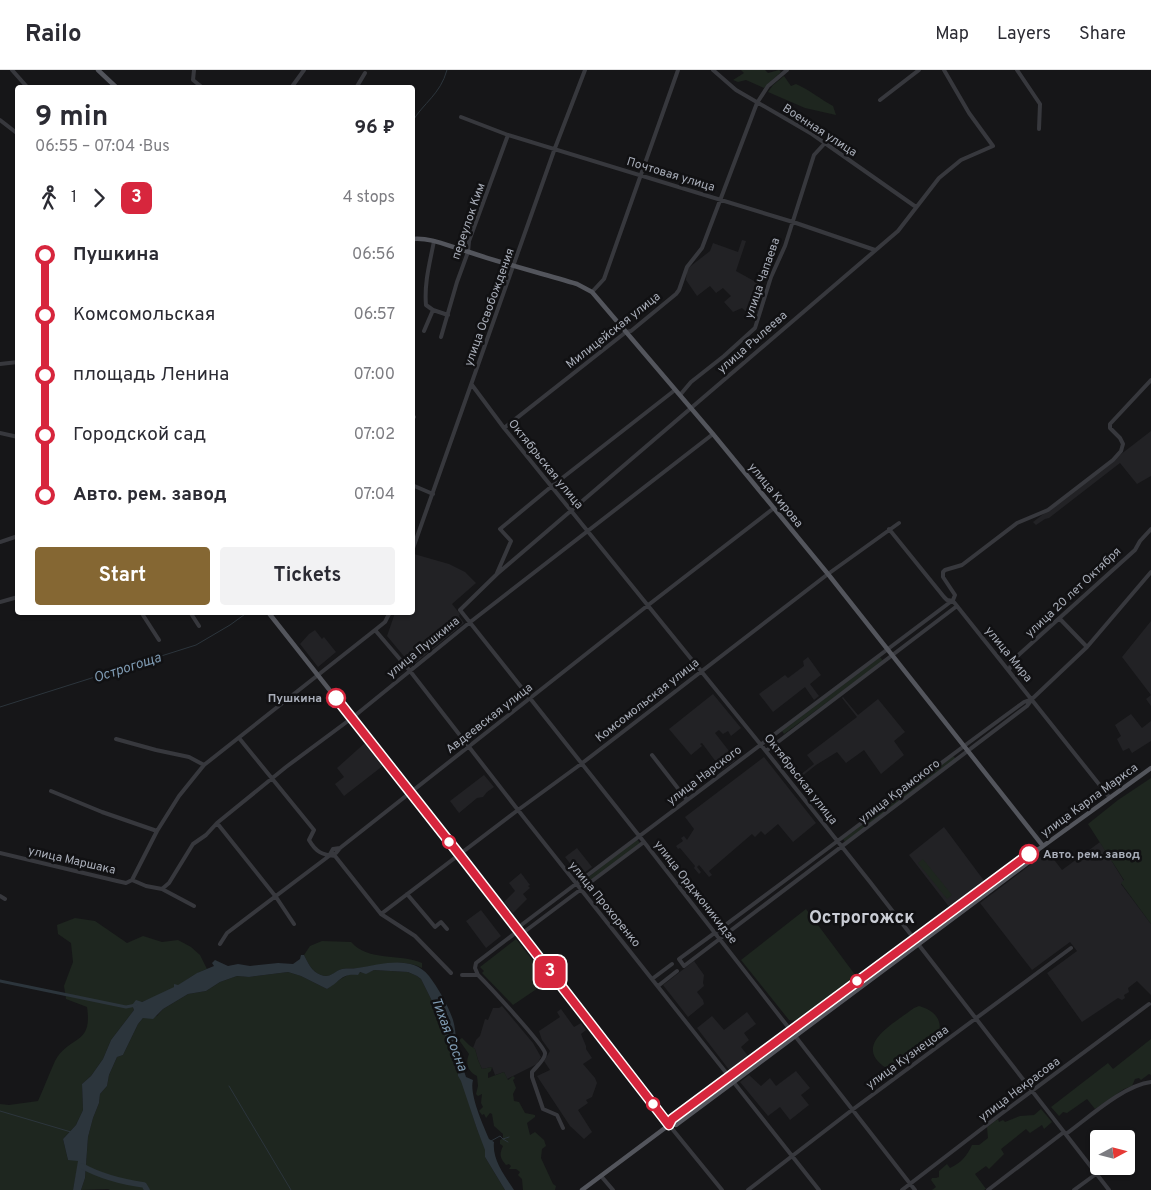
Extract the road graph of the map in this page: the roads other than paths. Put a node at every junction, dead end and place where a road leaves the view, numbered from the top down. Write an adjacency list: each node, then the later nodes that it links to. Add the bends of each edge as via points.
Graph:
1 (12, 70): 13 (street)
2 (98, 70): 14 (main road)
3 (194, 70): 15 (street, via 193,80)
4 (304, 70): 16 (street)
5 (585, 70): 26 (street, улица Освобождения)
6 (678, 70): 27 (street)
7 (713, 70): 19 (street, Военная улица)
8 (919, 70): 18 (street)
9 (944, 70): 29 (street, улица Рылеева, via 993,146 961,160 939,178)
10 (1017, 70): 22 (street, via 1040,104)
11 (786, 71): 19 (street, Милицейская улица, via 768,86)
12 (365, 73): 17 (street)
13 (25, 85)
14 (114, 85)
15 (199, 85)
16 (293, 85)
17 (358, 85)
18 (880, 100)
19 (757, 103): 25 (street, Военная улица); 28 (street, Милицейская улица)
20 (461, 117): 24 (street, Почтовая улица)
21 (0, 120): 23 (street)
22 (1038, 129)
23 (15, 132)
24 (508, 134): 26 (street, Почтовая улица); 34 (street, переулок Ким, via 469,241)
25 (825, 143): 29 (street, Военная улица); 30 (street, улица Чапаева, via 814,155)
26 (555, 148): 27 (street, Почтовая улица); 35 (street, улица Освобождения)
27 (641, 176): 28 (street, Почтовая улица); 36 (street, via 604,279)
28 (721, 200): 30 (street, Почтовая улица); 40 (street, Милицейская улица, via 702,248 687,266 679,290)
29 (916, 207): 33 (street, улица Рылеева, via 898,231)
30 (792, 222): 33 (street, Почтовая улица); 47 (street, улица Чапаева, via 755,328)
31 (415, 239): 32 (main road, улица Кирова)
32 (434, 241): 34 (main road, улица Кирова); 37 (street, via 425,293 426,305)
33 (875, 250): 48 (street, улица Рылеева)
34 (468, 252): 35 (main road, улица Кирова); 38 (street, переулок Ким)
35 (514, 266): 36 (main road, улица Кирова, via 577,284); 45 (street, улица Освобождения)
36 (592, 292): 40 (main road, улица Кирова)
37 (433, 310): 38 (street); 39 (street)
38 (448, 315): 41 (street, переулок Ким)
39 (424, 331)
40 (626, 332): 46 (main road, улица Кирова); 49 (street, Милицейская улица)
41 (441, 337)
42 (15, 362): 43 (street)
43 (0, 364)
44 (1151, 380): 69 (street, via 1110,424 1123,442 1116,457 1048,510 1017,523 962,565 943,572 955,595)
45 (472, 385): 49 (street, Октябрьская улица); 55 (street, улица Освобождения)
46 (675, 390): 47 (main road, улица Кирова); 54 (street)
47 (680, 395): 48 (main road, улица Кирова)
48 (690, 408): 51 (main road, улица Кирова); 57 (street, улица Рылеева)
49 (504, 428): 54 (street, Октябрьская улица)
50 (0, 433): 52 (street)
51 (713, 434): 56 (main road, улица Кирова); 61 (street, улица Пушкина)
52 (15, 437)
53 (415, 486): 55 (street)
54 (552, 486): 57 (street, Октябрьская улица); 66 (street, via 500,529 511,541)
55 (433, 494): 64 (street, улица Освобождения)
56 (774, 508): 67 (main road, улица Кирова); 71 (street, Авдеевская улица)
57 (571, 512): 61 (street, Октябрьская улица); 66 (street, улица Рылеева)
58 (899, 522): 59 (street, Комсомольская улица)
59 (889, 529): 67 (street, Комсомольская улица); 69 (street, улица Мира, via 947,600)
60 (1151, 529): 78 (street, улица 20 лет Октября, via 1135,550)
61 (588, 532): 71 (street, Октябрьская улица); 79 (street, улица Пушкина)
62 (15, 537): 63 (street)
63 (0, 542)
64 (415, 543)
65 (1151, 572): 83 (street, улица Крамского)
66 (497, 574): 73 (street, улица Рылеева)
67 (828, 574): 84 (main road, улица Кирова); 88 (street, Комсомольская улица)
68 (15, 598): 70 (street)
69 (953, 600): 72 (street, улица Мира); 84 (street, улица Нарского)
70 (0, 602)
71 (647, 606): 88 (street, Октябрьская улица); 90 (street, Авдеевская улица)
72 (957, 606): 85 (street); 86 (street, улица Мира)
73 (460, 608): 79 (street, улица Орджоникидзе)
74 (143, 615): 82 (street)
75 (192, 615): 80 (street)
76 (270, 615): 89 (main road)
77 (388, 615): 81 (street)
78 (1060, 619): 83 (street); 86 (street, улица 20 лет Октября, via 1013,660)
79 (469, 623): 87 (street, улица Пушкина); 90 (street, улица Орджоникидзе)
80 (199, 626)
81 (376, 630): 87 (street, улица Прохоренко); 89 (street)
82 (159, 640)
83 (1087, 647): 91 (street, улица Крамского)
84 (887, 649): 85 (main road, улица Кирова); 95 (street, улица Нарского)
85 (892, 656): 96 (main road, улица Кирова); 98 (street)
86 (1009, 670): 91 (street, улица Мира)
87 (410, 671): 92 (street, улица Пушкина); 97 (street, улица Прохоренко)
88 (701, 671): 95 (street, Октябрьская улица); 101 (street, Комсомольская улица)
89 (318, 676): 92 (main road); 93 (street)
90 (530, 699): 97 (street, Авдеевская улица); 101 (street, улица Орджоникидзе)
91 (1032, 699): 96 (street, улица Крамского); 99 (street, улица Крамского); 107 (street, улица Мира)
92 (352, 718): 104 (street, улица Пушкина); 106 (main road)
93 (239, 738): 102 (street); 104 (street)
94 (116, 739): 102 (street, via 189,757)
95 (761, 745): 98 (street, Октябрьская улица); 108 (street, улица Нарского)
96 (963, 745): 99 (main road, улица Кирова); 114 (street, улица Крамского)
97 (468, 747): 106 (street, Авдеевская улица); 109 (street, улица Прохоренко)
98 (766, 751): 114 (street, Октябрьская улица)
99 (968, 751): 115 (street, улица Крамского); 116 (main road, улица Кирова)
100 (652, 755): 108 (street)
101 (581, 764): 109 (street, Комсомольская улица); 112 (street, улица Орджоникидзе)
102 (204, 765): 111 (street)
103 (1151, 768): 107 (main road, улица Карла Маркса)
104 (273, 779): 110 (street, улица Пушкина); 119 (street, via 314,830 309,838 314,848)
105 (51, 791): 111 (street)
106 (410, 792): 118 (main road); 119 (street, Авдеевская улица)
107 (1110, 798): 116 (main road, улица Карла Маркса)
108 (687, 800): 112 (street, улица Нарского)
109 (518, 810): 118 (street, Комсомольская улица); 121 (street, улица Прохоренко)
110 (217, 823): 122 (street, улица Пушкина, via 193,844); 128 (street)
111 (157, 831): 120 (street)
112 (640, 836): 113 (street, улица Орджоникидзе); 121 (street, улица Нарского)
113 (644, 842): 123 (street, улица Нарского); 135 (street, улица Орджоникидзе)
114 (838, 842): 115 (street, Октябрьская улица); 124 (street, улица Крамского)
115 (842, 847): 127 (street, улица Крамского); 137 (street, Октябрьская улица)
116 (1041, 847): 137 (main road, улица Карла Маркса); 139 (main road, улица Карла Маркса, via 1034,858)
117 (0, 853): 120 (street, улица Маршака, via 126,883)
118 (459, 854): 125 (street, Комсомольская улица); 134 (main road)
119 (329, 856): 128 (street, Авдеевская улица); 131 (street, via 336,856)
120 (132, 880): 122 (street, улица Маршака)
121 (577, 884): 123 (street, улица Прохоренко); 134 (street, улица Нарского, via 520,926)
122 (162, 889): 130 (street, улица Маршака)
123 (581, 890): 134 (street, улица Нарского, via 524,932); 148 (street, улица Прохоренко)
124 (772, 891): 127 (street); 135 (street, улица Крамского)
125 (407, 894): 131 (street, Комсомольская улица); 133 (street, via 435,927 441,922)
126 (0, 896): 129 (street)
127 (776, 896): 136 (street, улица Крамского)
128 (276, 897): 132 (street); 138 (street, Авдеевская улица, via 227,934)
129 (5, 899)
130 (194, 906)
131 (381, 914): 144 (street, via 415,936)
132 (294, 924)
133 (447, 929)
134 (518, 931): 145 (street, улица Нарского, via 479,960 475,966); 159 (main road)
135 (715, 933): 136 (street, улица Орджоникидзе); 136 (street, улица Крамского, via 679,959 684,966)
136 (719, 938): 152 (street, улица Орджоникидзе)
137 (914, 939): 139 (street, Октябрьская улица); 143 (main road, улица Карла Маркса)
138 (220, 944)
139 (918, 944): 147 (main road, улица Карла Маркса); 151 (street, Октябрьская улица)
140 (1071, 948): 151 (street, улица Кузнецова)
141 (672, 964): 148 (street)
142 (677, 971): 149 (street)
143 (871, 971): 147 (main road); 152 (main road, улица Карла Маркса)
144 (451, 973)
145 (478, 974): 146 (street); 160 (street, via 544,1052 532,1077 543,1109 557,1115)
146 (462, 975)
147 (876, 976): 153 (main road, улица Карла Маркса)
148 (652, 979): 149 (street, улица Прохоренко)
149 (658, 986): 154 (street, улица Прохоренко)
150 (1150, 1004): 157 (street, улица Некрасова)
151 (975, 1019): 157 (street, Октябрьская улица); 158 (street, улица Кузнецова)
152 (791, 1031): 153 (street, улица Орджоникидзе); 154 (main road, улица Карла Маркса)
153 (796, 1036): 155 (main road, улица Карла Маркса); 158 (street, улица Орджоникидзе)
154 (730, 1076): 155 (street, улица Прохоренко); 159 (main road, улица Карла Маркса, via 672,1119)
155 (734, 1082): 159 (main road, улица Карла Маркса, via 676,1125); 162 (street, улица Прохоренко)
156 (1151, 1082): 161 (street, via 1125,1091)
157 (1033, 1092): 161 (street, Октябрьская улица); 168 (street, улица Некрасова)
158 (852, 1110): 162 (street, улица Кузнецова); 168 (street, улица Орджоникидзе)
159 (670, 1125): 166 (main road, улица Карла Маркса); 171 (street)
160 (563, 1128)
161 (1065, 1133): 163 (street, Октябрьская улица); 177 (street)
162 (793, 1156): 167 (street, улица Кузнецова); 174 (street, улица Прохоренко)
163 (1090, 1166)
164 (1095, 1175): 178 (street)
165 (1097, 1175): 179 (street, Октябрьская улица)
166 (601, 1176): 169 (main road, улица Карла Маркса); 170 (street)
167 (755, 1184): 172 (street, улица Кузнецова); 173 (street)
168 (910, 1184): 175 (street, улица Некрасова); 176 (street, улица Орджоникидзе)
169 (582, 1190)
170 (613, 1190)
171 (722, 1190)
172 (748, 1190)
173 (760, 1190)
174 (819, 1190)
175 (902, 1190)
176 (916, 1190)
177 (988, 1190)
178 (1074, 1190)
179 (1109, 1190)

